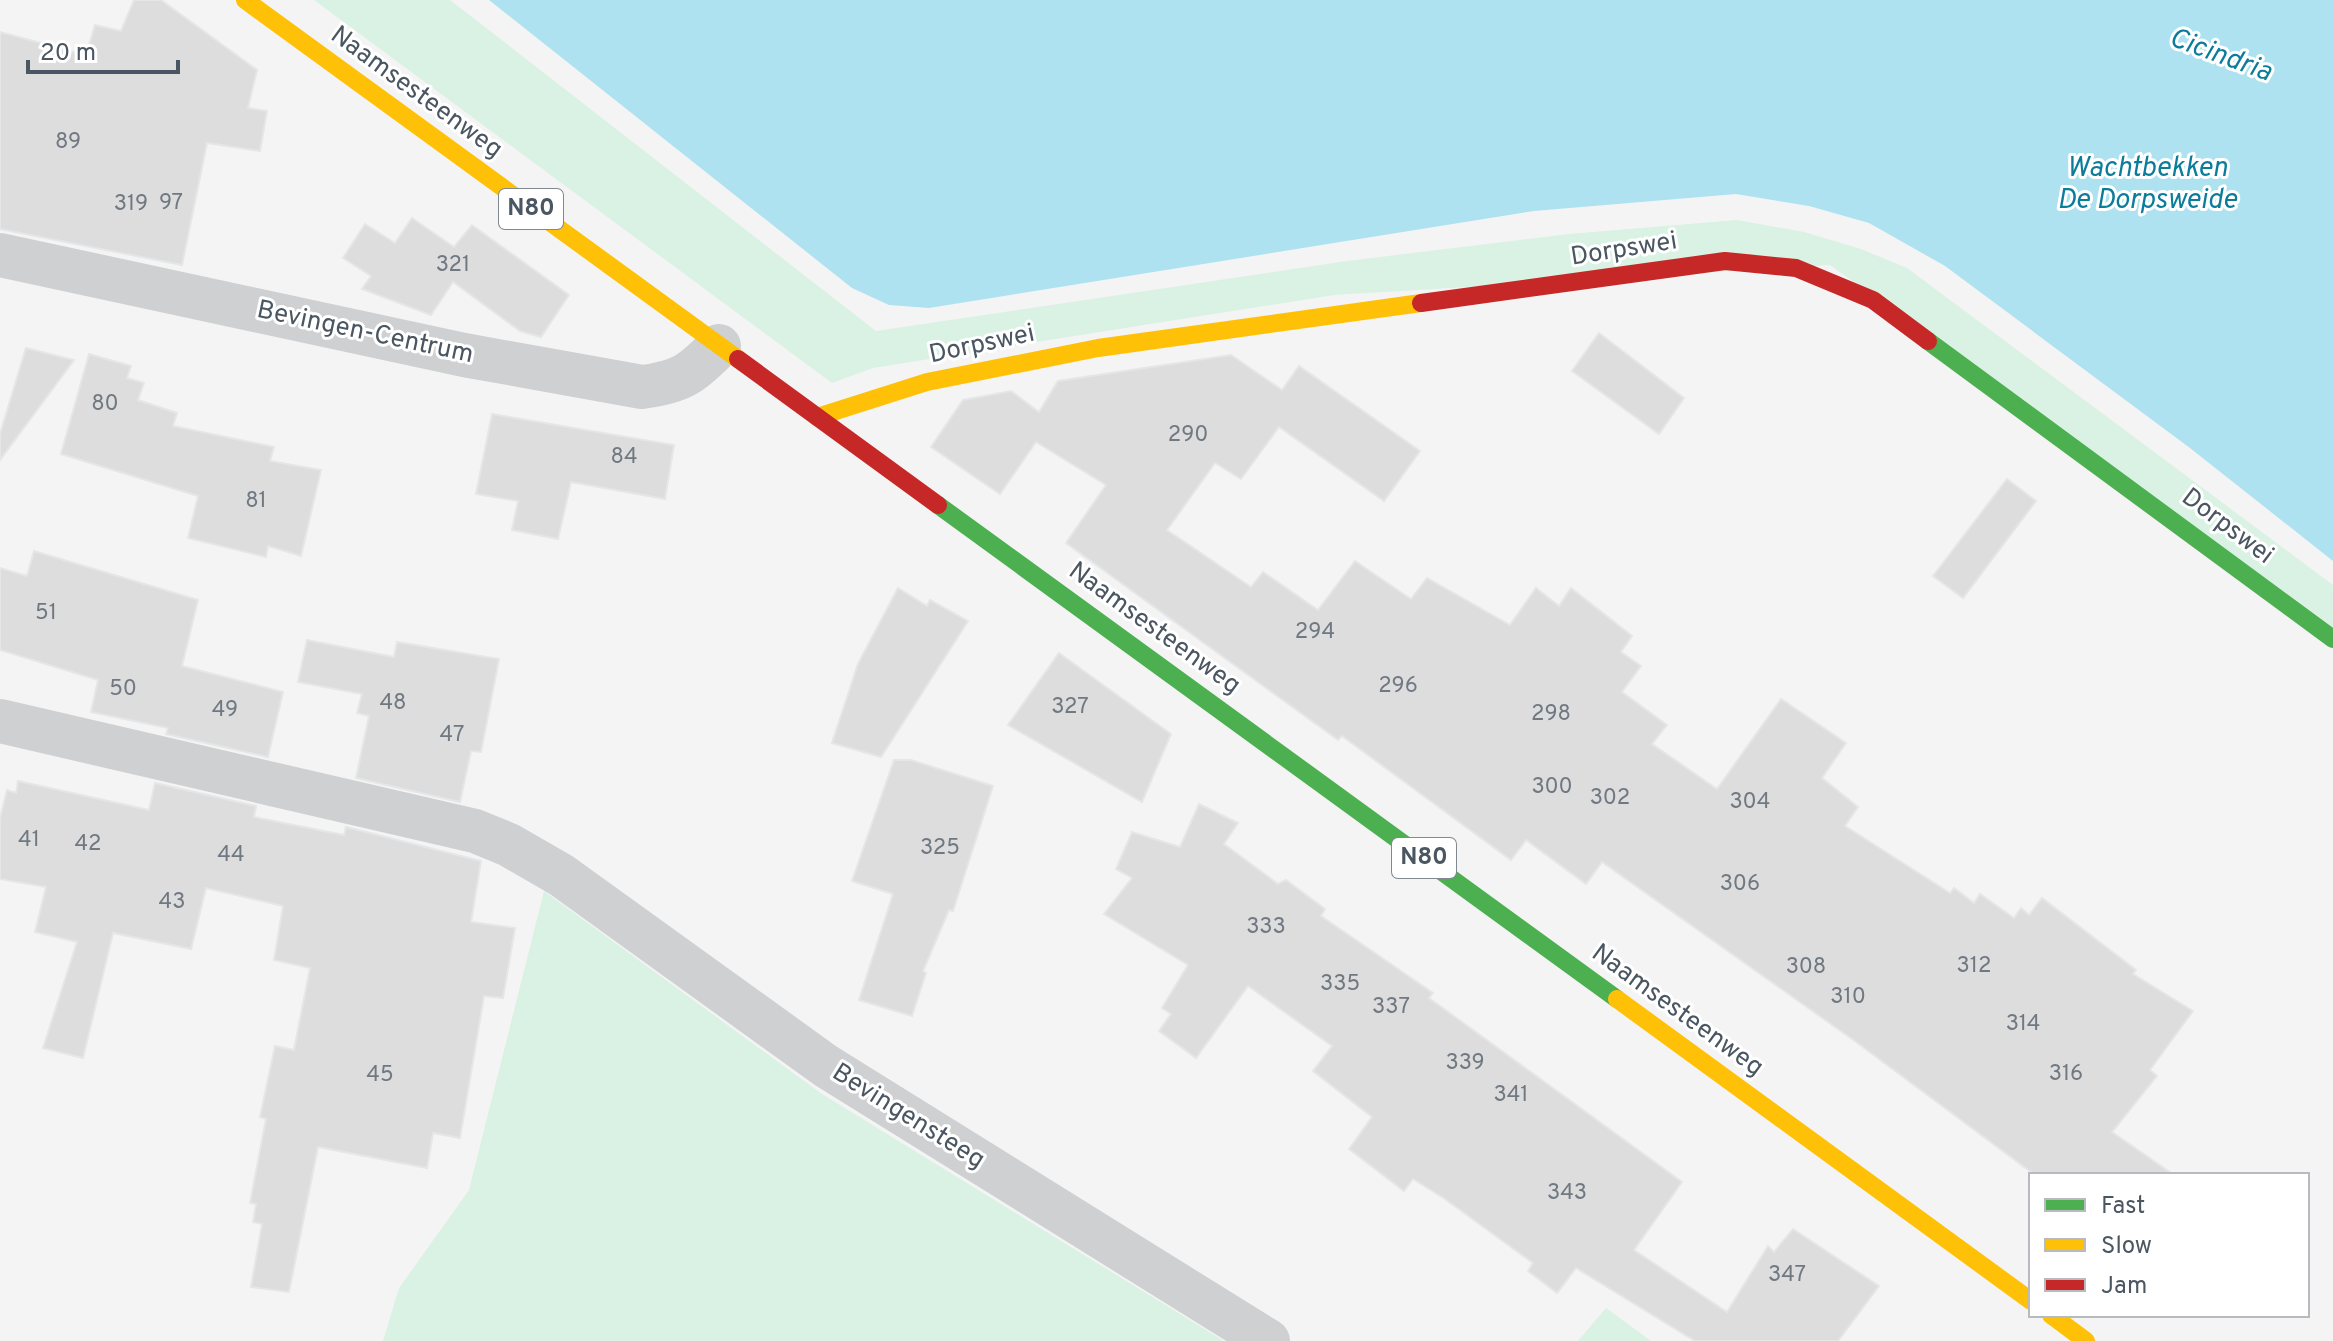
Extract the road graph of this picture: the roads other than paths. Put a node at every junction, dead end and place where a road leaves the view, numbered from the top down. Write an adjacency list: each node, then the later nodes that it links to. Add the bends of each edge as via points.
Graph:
1 (245, 0): 3 (main road, Naamsesteenweg / N80)
2 (0, 255): 3 (street, Bevingen-Centrum, via 464,355 642,387 691,375)
3 (719, 346): 4 (main road, Naamsesteenweg / N80)
4 (817, 417): 5 (main road, Dorpswei, via 927,382 1098,348 1725,261 1796,268 1873,300); 7 (main road, Naamsesteenweg / N80)
5 (2333, 639)
6 (0, 721): 9 (street, Bevingensteeg, via 475,831 509,845 561,875 826,1066)
7 (2029, 1300)
8 (2054, 1317): 10 (main road)
9 (1268, 1341)
10 (2086, 1341)

